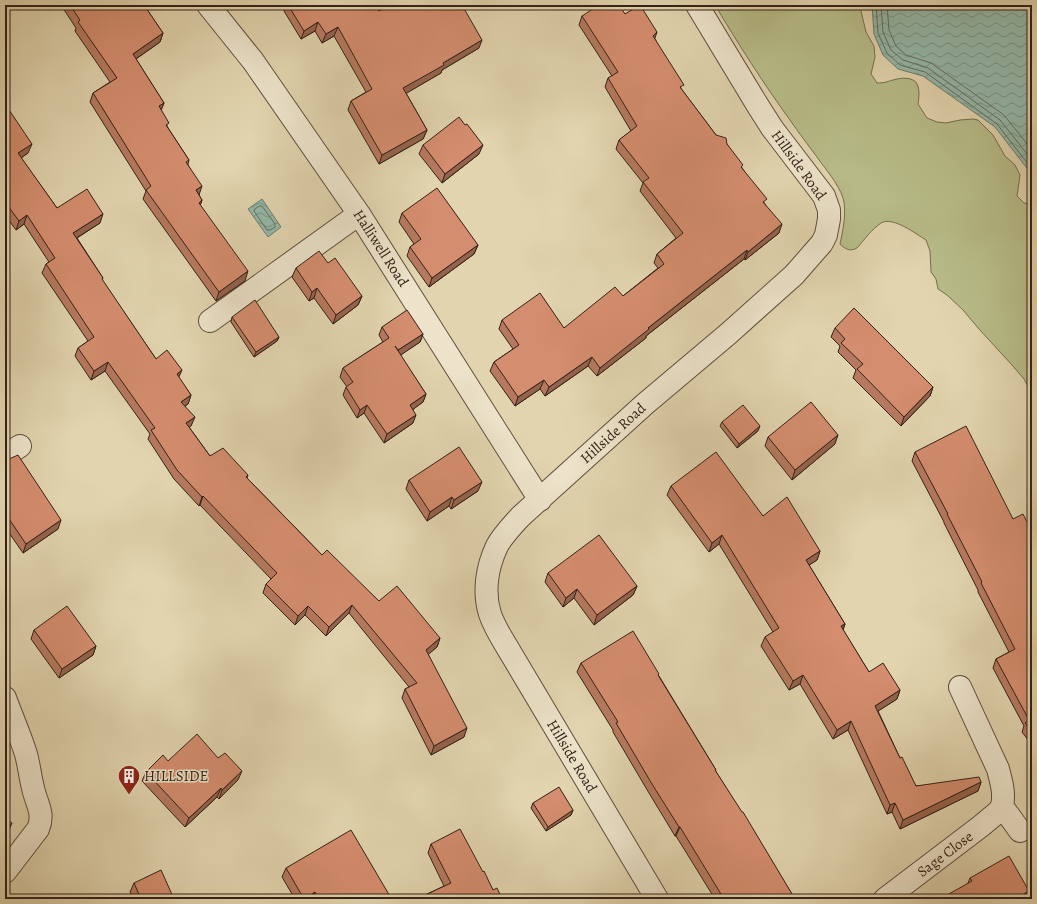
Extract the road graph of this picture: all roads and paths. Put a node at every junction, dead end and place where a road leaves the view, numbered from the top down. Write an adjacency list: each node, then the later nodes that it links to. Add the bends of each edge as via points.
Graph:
1 (208, 5): 3 (street, Halliwell Road, via 253,61)
2 (697, 5): 5 (street, Hillside Road, via 758,106 824,196 829,210 826,235 794,276 645,404)
3 (359, 214): 4 (street); 5 (street, Halliwell Road)
4 (210, 321)
5 (540, 500): 11 (street, Hillside Road, via 508,531 492,557 488,570 486,599 490,615)
6 (960, 687): 8 (street, via 998,769 1004,797)
7 (5, 698): 10 (street, via 26,755 41,818 38,829)
8 (1002, 806): 9 (street); 12 (street, Sage Close, via 981,826)
9 (1020, 831)
10 (5, 872)
11 (657, 899)
12 (885, 899)

